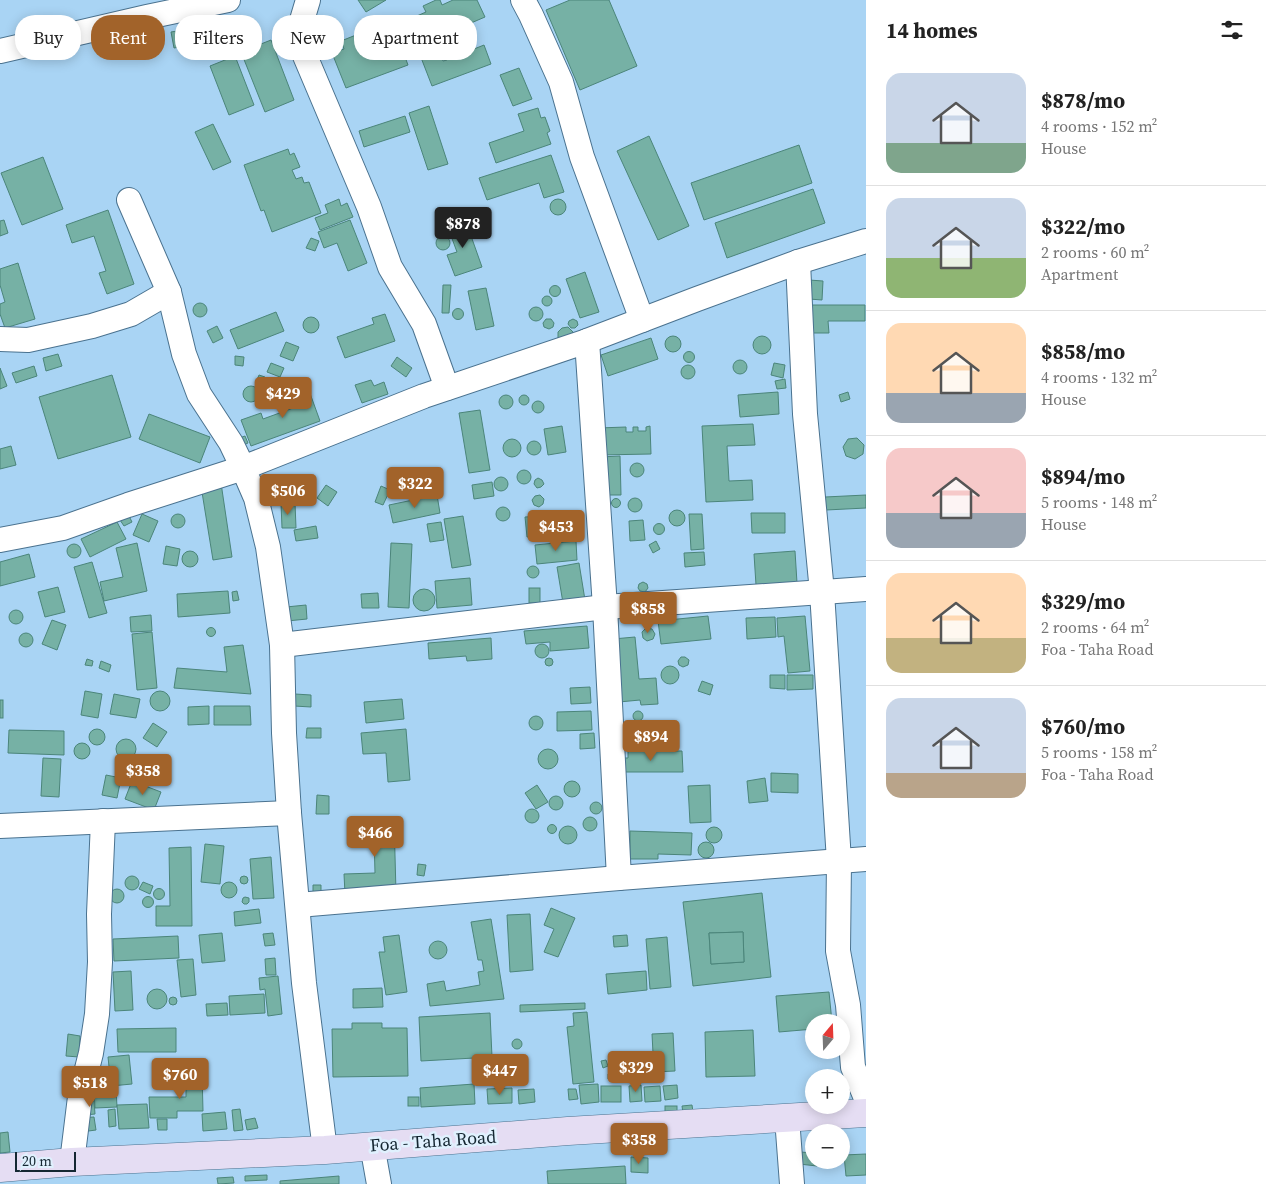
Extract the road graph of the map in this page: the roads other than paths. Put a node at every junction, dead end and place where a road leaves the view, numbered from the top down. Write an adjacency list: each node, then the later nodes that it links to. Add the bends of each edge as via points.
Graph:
1 (228, 0): 4 (street)
2 (308, 0): 12 (street, via 297,37 369,207 390,267 424,324)
3 (523, 0): 9 (street, via 561,82 582,157)
4 (0, 51)
5 (129, 200): 8 (street)
6 (866, 241): 7 (street)
7 (798, 262): 9 (street); 16 (street, via 805,414)
8 (169, 292): 10 (street, via 131,314 92,326 28,340); 13 (street, via 184,354 198,394 231,443)
9 (642, 320): 11 (street)
10 (0, 339)
11 (587, 341): 12 (street); 17 (street)
12 (447, 388): 13 (street)
13 (243, 468): 14 (street, via 63,528); 18 (street, via 256,498 268,547)
14 (0, 540)
15 (866, 589): 16 (street)
16 (822, 592): 17 (street); 23 (street)
17 (605, 607): 18 (street); 24 (street)
18 (282, 645): 19 (street)
19 (289, 813): 20 (street); 25 (street)
20 (103, 821): 21 (street); 31 (street, via 97,1014 80,1097)
21 (0, 826)
22 (866, 859): 23 (street)
23 (839, 861): 24 (street); 26 (street, via 838,951 848,1006 853,1066)
24 (619, 878): 25 (street)
25 (298, 905): 30 (street, via 304,983)
26 (866, 1098)
27 (866, 1113): 28 (street, Foa - Taha Road)
28 (787, 1118): 29 (street, Foa - Taha Road); 34 (street)
29 (372, 1145): 30 (street, Foa - Taha Road); 33 (street)
30 (325, 1150): 31 (street, Foa - Taha Road)
31 (72, 1162): 32 (street, Foa - Taha Road)
32 (0, 1168)
33 (379, 1184)
34 (792, 1184)

